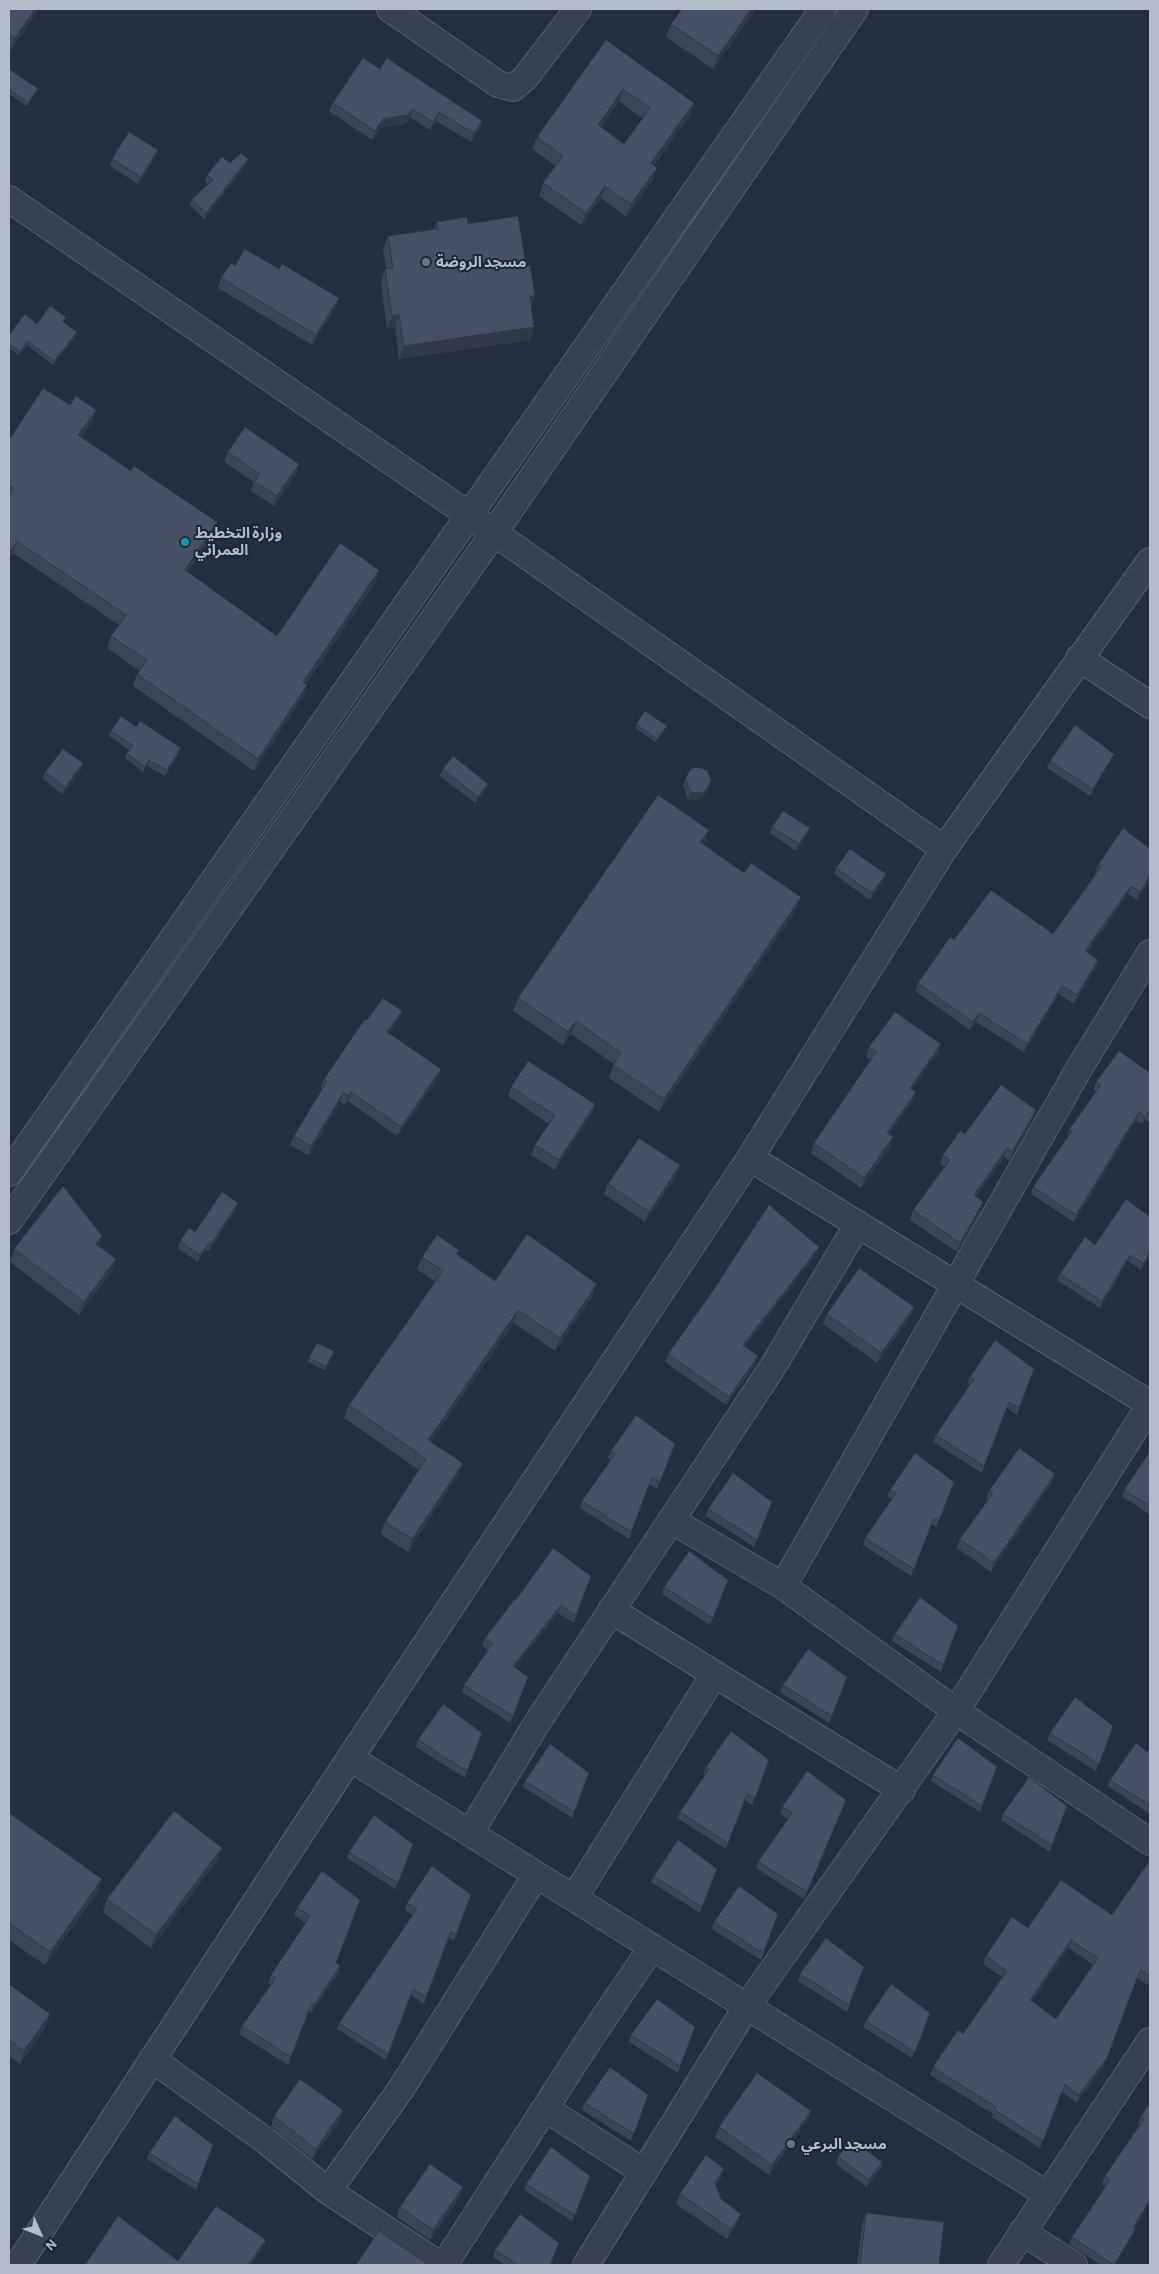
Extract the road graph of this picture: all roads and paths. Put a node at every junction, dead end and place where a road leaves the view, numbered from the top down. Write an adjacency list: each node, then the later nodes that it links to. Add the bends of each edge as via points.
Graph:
1 (390, 9): 2 (street, via 498,84 513,88 525,78)
2 (578, 9)
3 (823, 9): 6 (street)
4 (855, 9): 7 (street)
5 (10, 202): 6 (street)
6 (469, 515): 7 (street); 14 (street)
7 (494, 533): 11 (street); 15 (street)
8 (1150, 561): 9 (street)
9 (1079, 658): 10 (street); 11 (street)
10 (1150, 705)
11 (944, 849): 13 (street)
12 (1150, 953): 17 (street, via 1080,1067)
13 (750, 1158): 16 (street); 24 (street)
14 (9, 1173)
15 (9, 1220)
16 (858, 1224): 17 (street); 19 (street, via 772,1368)
17 (958, 1284): 18 (street); 20 (street)
18 (1150, 1404): 23 (street)
19 (670, 1520): 20 (street); 21 (street)
20 (783, 1586): 23 (street)
21 (611, 1610): 22 (street); 26 (street)
22 (714, 1675): 25 (street); 29 (street)
23 (956, 1711): 25 (street); 27 (street)
24 (350, 1758): 26 (street); 33 (street)
25 (902, 1790): 31 (street)
26 (470, 1833): 28 (street)
27 (1150, 1842)
28 (536, 1875): 29 (street); 36 (street, via 401,2089)
29 (574, 1898): 30 (street)
30 (652, 1947): 31 (street); 34 (street)
31 (747, 2006): 35 (street); 37 (street)
32 (1150, 2041): 37 (street)
33 (152, 2059): 36 (street, via 259,2136); 39 (street)
34 (546, 2109): 35 (street); 41 (street)
35 (644, 2172): 42 (street)
36 (328, 2191): 40 (street)
37 (1048, 2195): 38 (street)
38 (1022, 2232): 43 (street); 44 (street)
39 (18, 2265)
40 (440, 2265)
41 (444, 2265)
42 (586, 2265)
43 (1001, 2265)
44 (1074, 2265)

